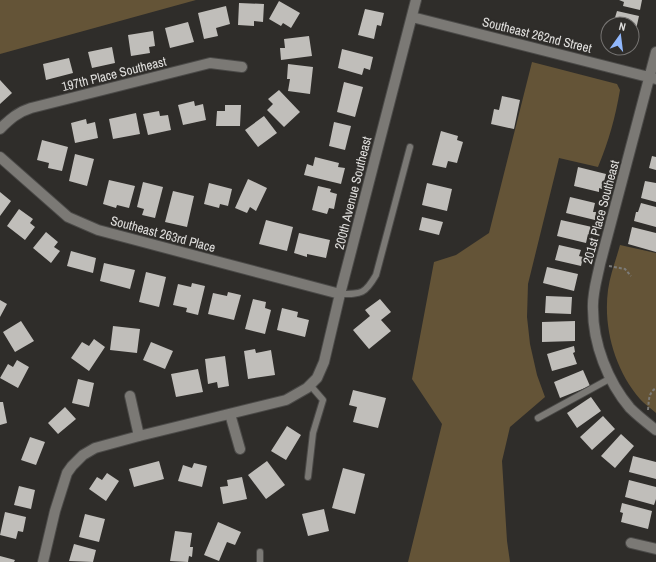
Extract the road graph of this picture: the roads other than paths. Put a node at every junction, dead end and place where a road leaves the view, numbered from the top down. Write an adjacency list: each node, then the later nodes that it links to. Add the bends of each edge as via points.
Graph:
1 (416, 0): 2 (street, 200th Avenue Southeast)
2 (412, 17): 5 (street, Southeast 262nd Street); 9 (street, 200th Avenue Southeast)
3 (656, 52): 5 (street, 201st Place Southeast)
4 (242, 66): 6 (street, 197th Place Southeast, via 210,63 31,108 12,117)
5 (653, 78): 10 (street, 201st Place Southeast, via 595,286 593,310 596,334)
6 (0, 129)
7 (410, 147): 9 (lane, via 376,275 365,290 357,294)
8 (0, 157): 9 (street, Southeast 263rd Place, via 68,217 98,230)
9 (340, 294): 11 (street, 200th Avenue Southeast, via 324,362 317,378)
10 (611, 378): 14 (lane); 15 (street, 201st Place Southeast, via 621,396)
11 (309, 387): 13 (street, via 286,400); 18 (lane, via 323,400 313,433)
12 (130, 396): 16 (street)
13 (230, 414): 16 (street); 17 (street)
14 (538, 418)
15 (656, 430)
16 (139, 436): 22 (street, via 96,448 83,455 72,466 61,490)
17 (240, 449)
18 (308, 477)
19 (631, 543): 20 (street)
20 (656, 549)
21 (260, 552): 23 (lane)
22 (43, 562)
23 (260, 562)

